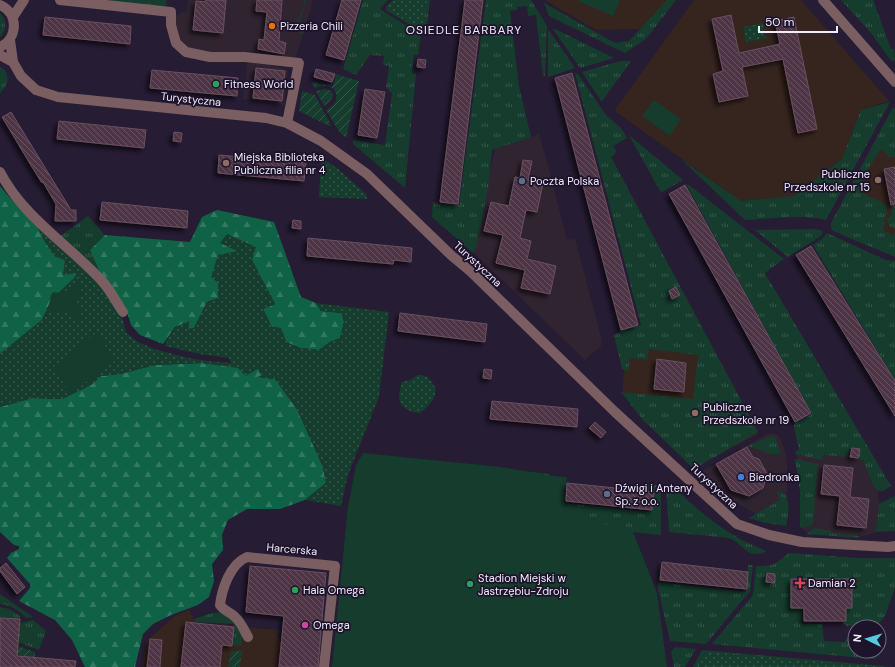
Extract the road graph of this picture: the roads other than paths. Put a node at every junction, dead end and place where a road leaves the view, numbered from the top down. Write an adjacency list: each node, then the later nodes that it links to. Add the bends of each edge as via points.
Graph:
1 (8, 0): 5 (street)
2 (24, 0): 6 (street)
3 (60, 0): 12 (street, via 171,12 171,25 176,43 186,52 210,57 244,57 299,63)
4 (823, 0): 11 (street)
5 (0, 4): 6 (street)
6 (13, 17): 7 (street, Turystyczna, via 13,33)
7 (10, 40): 8 (street); 10 (street, Turystyczna)
8 (0, 47)
9 (0, 55): 10 (street, Turystyczna)
10 (13, 62): 12 (street, Turystyczna, via 36,90 58,97 266,118)
11 (895, 82)
12 (287, 123): 15 (street, Turystyczna, via 321,141 367,174 452,256 470,270 615,412 737,524 769,535 802,542)
13 (0, 172): 14 (street, via 10,191 39,223 102,281)
14 (123, 312)
15 (895, 546)
16 (248, 636): 17 (street, Harcerska, via 237,619 220,605 224,588 240,560 247,557 335,566)
17 (324, 667)

